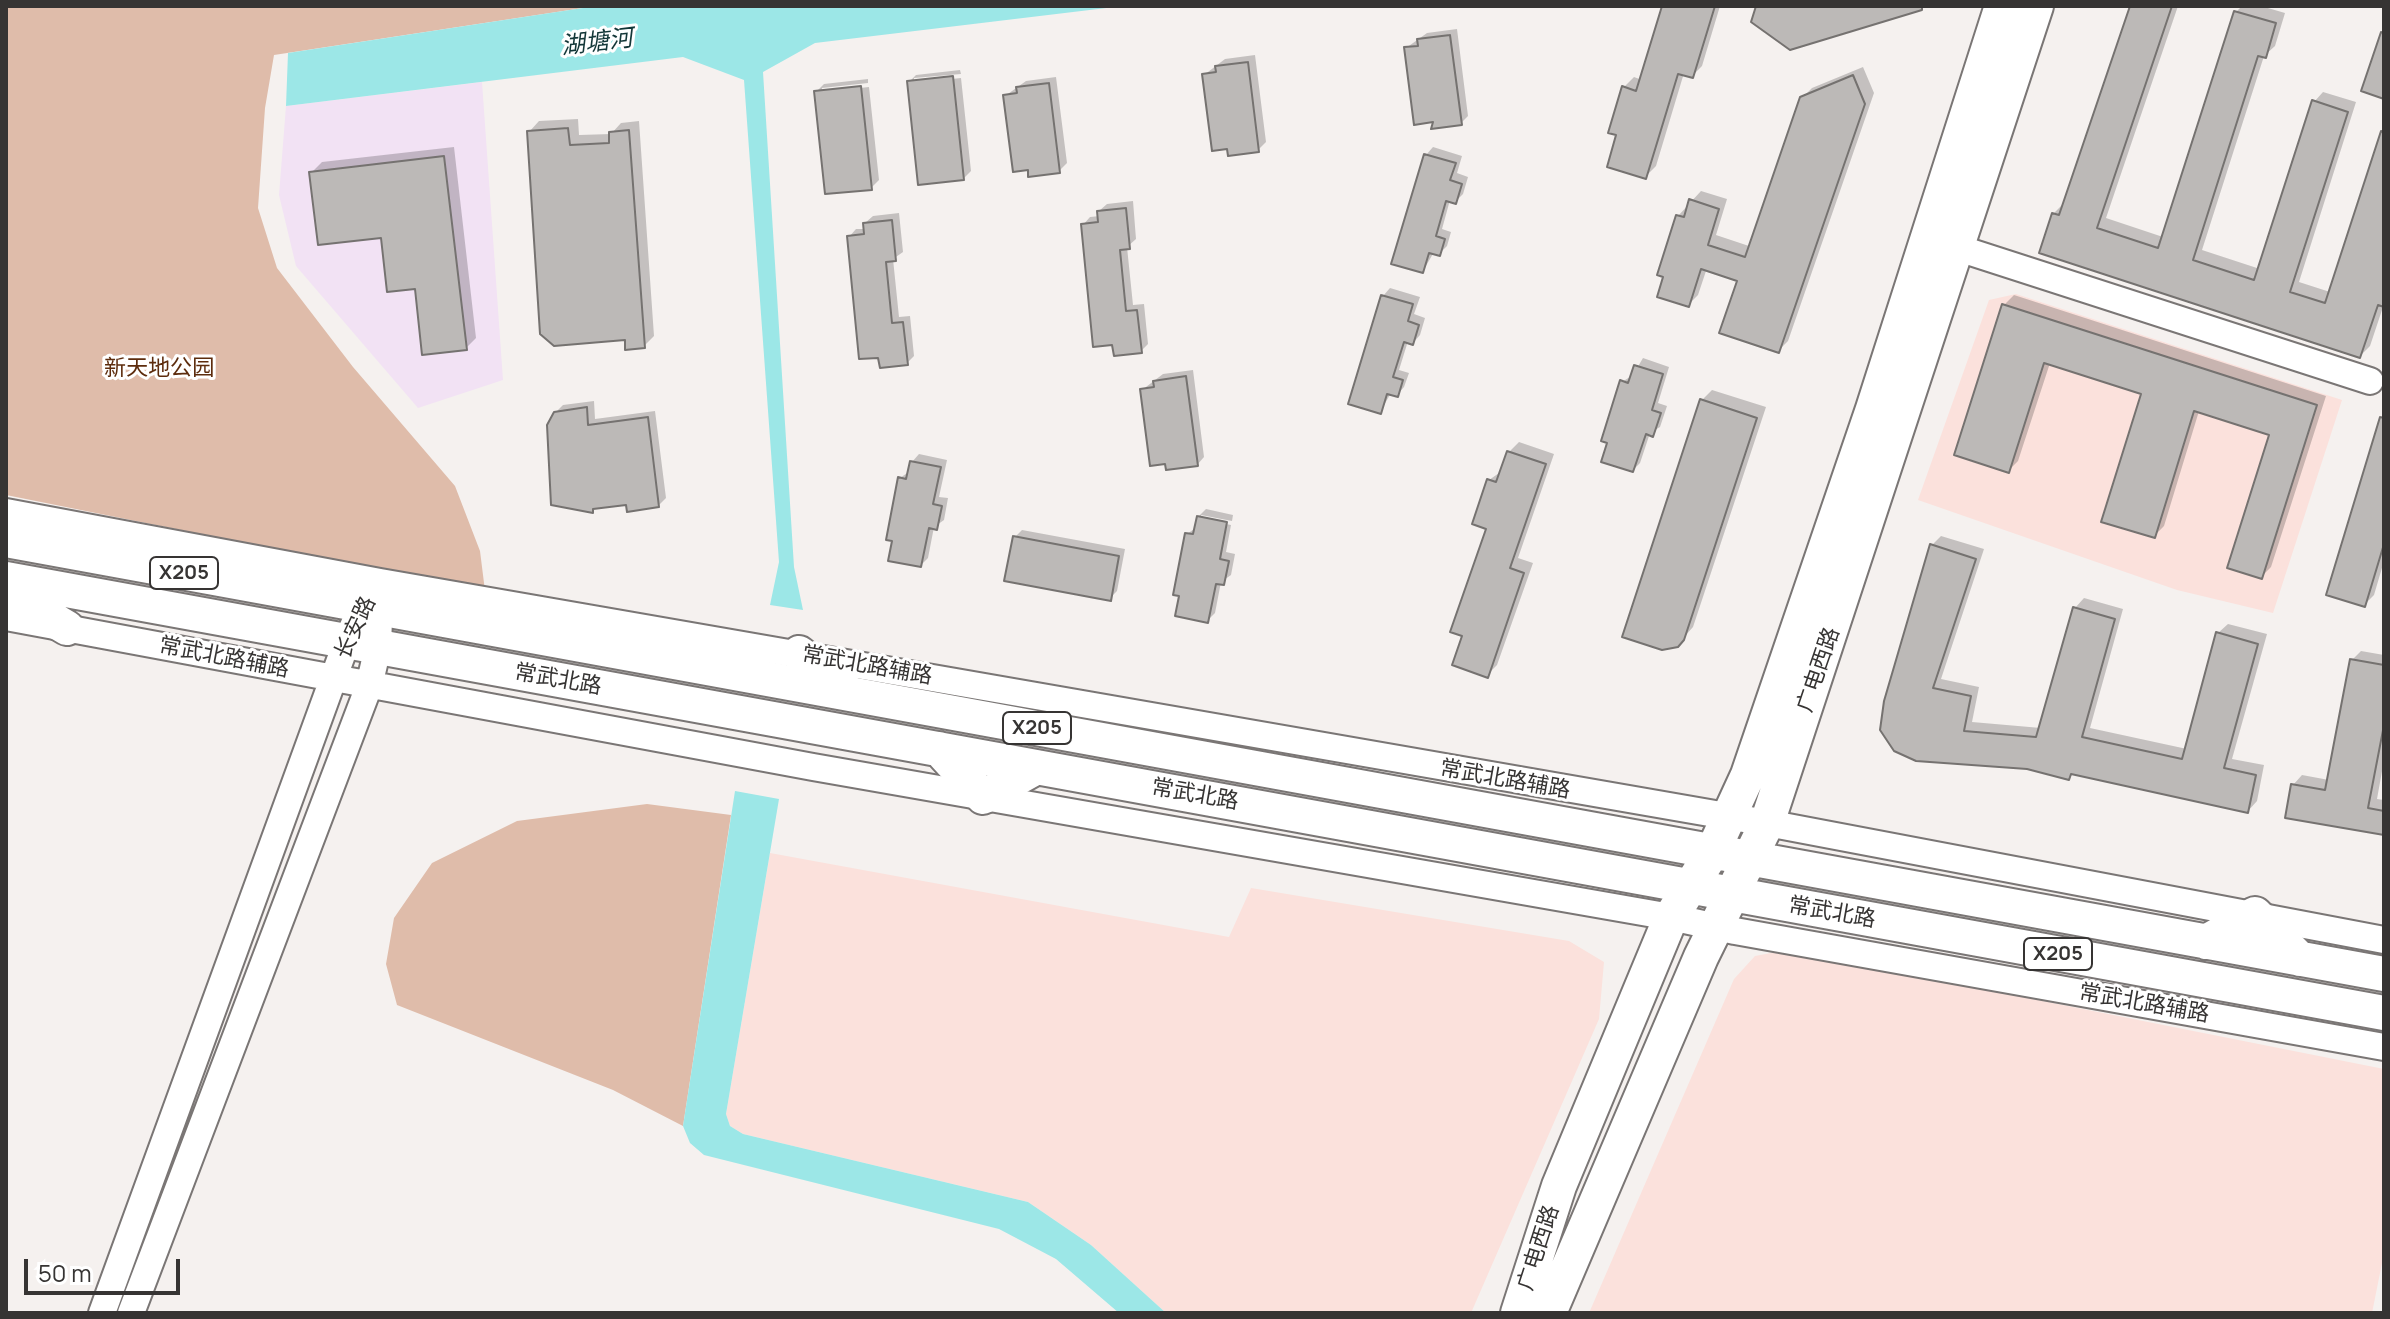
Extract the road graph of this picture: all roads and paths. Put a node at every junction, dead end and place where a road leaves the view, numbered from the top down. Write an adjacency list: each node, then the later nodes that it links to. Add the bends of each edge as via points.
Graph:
1 (2002, 6): 20 (main road, 广电西路, via 1869,421)
2 (2036, 6): 3 (main road, 广电西路)
3 (1958, 248): 4 (street); 21 (main road, 广电西路)
4 (2370, 381)
5 (6, 512): 9 (street, 常武北路辅路)
6 (6, 540): 9 (main road, 常武北路 / X205)
7 (6, 579): 12 (main road, 常武北路 / X205)
8 (6, 592): 11 (main road)
9 (374, 599): 12 (street, 长安路); 13 (street, 常武北路辅路); 16 (main road, 常武北路 / X205)
10 (6, 617): 11 (street, 常武北路辅路)
11 (67, 628): 14 (street, 常武北路辅路)
12 (362, 644): 14 (street, 长安路); 15 (street, 长安路); 17 (main road, 常武北路 / X205)
13 (799, 653): 16 (main road); 20 (street, 常武北路辅路)
14 (334, 679): 15 (street, 常武北路辅路); 35 (street, 长安路)
15 (369, 686): 19 (street, 常武北路辅路); 36 (street, 长安路)
16 (852, 695): 22 (main road, 常武北路 / X205)
17 (939, 749): 18 (main road, 常武北路 / X205); 19 (main road)
18 (1037, 767): 19 (main road); 24 (main road, 常武北路 / X205)
19 (983, 797): 27 (street, 常武北路辅路)
20 (1729, 817): 21 (street, 常武北路辅路); 22 (main road, 广电西路)
21 (1767, 823): 23 (main road, 广电西路); 26 (street)
22 (1713, 851): 23 (main road, 常武北路 / X205); 24 (main road, 广电西路)
23 (1751, 858): 25 (main road, 广电西路); 30 (main road, 常武北路 / X205)
24 (1693, 886): 25 (main road, 常武北路 / X205); 27 (main road, 广电西路)
25 (1733, 894): 28 (main road, 广电西路); 33 (main road, 常武北路 / X205)
26 (2255, 914): 29 (street); 30 (main road); 31 (main road)
27 (1671, 917): 28 (street, 常武北路辅路); 37 (main road, 广电西路, via 1559,1186)
28 (1715, 926): 34 (street, 常武北路辅路); 38 (main road, 广电西路)
29 (2384, 940)
30 (2206, 942): 31 (main road, 常武北路 / X205)
31 (2300, 959): 32 (main road, 常武北路 / X205)
32 (2384, 974)
33 (2384, 1013)
34 (2384, 1047)
35 (102, 1313)
36 (131, 1313)
37 (1518, 1313)
38 (1549, 1313)

